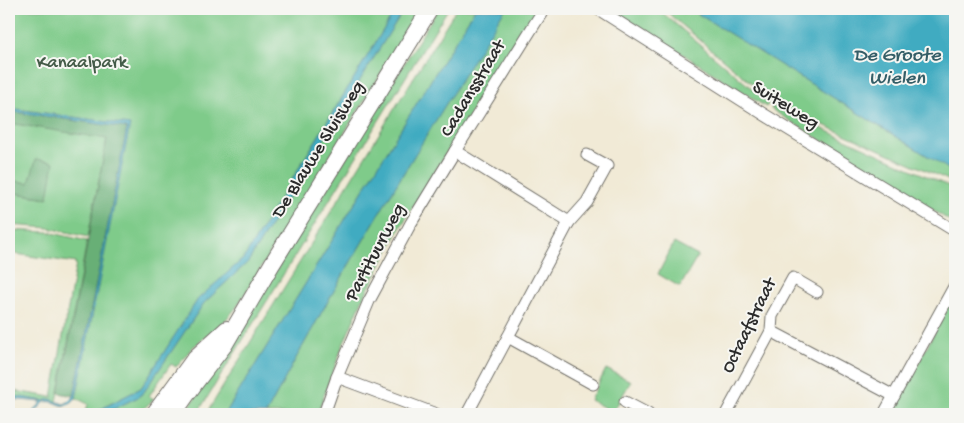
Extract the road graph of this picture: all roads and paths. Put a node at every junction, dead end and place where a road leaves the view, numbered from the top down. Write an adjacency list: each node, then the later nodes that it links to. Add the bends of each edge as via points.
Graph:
1 (430, 9): 10 (main road, De Blauwe Sluisweg)
2 (544, 9): 4 (street, Cadansstraat)
3 (598, 9): 7 (street, Suiteweg)
4 (455, 150): 6 (street, Cadansstraat); 13 (street, Partituurweg, via 410,223 369,301)
5 (586, 155): 6 (street, via 607,166 587,202)
6 (569, 222): 12 (street)
7 (955, 231)
8 (955, 285): 15 (street)
9 (817, 292): 11 (street, Octaafstraat, via 793,278 772,316)
10 (244, 312): 17 (main road, De Blauwe Sluisweg, via 195,358); 18 (main road, De Blauwe Sluisweg, via 225,344)
11 (771, 331): 15 (street); 23 (street, Octaafstraat)
12 (508, 337): 14 (street); 21 (street)
13 (337, 378): 19 (street, Partituurweg); 20 (street)
14 (593, 384)
15 (894, 396): 24 (street)
16 (625, 402): 22 (street)
17 (154, 414)
18 (173, 414)
19 (324, 414)
20 (436, 414)
21 (467, 414)
22 (648, 414)
23 (726, 414)
24 (884, 414)

